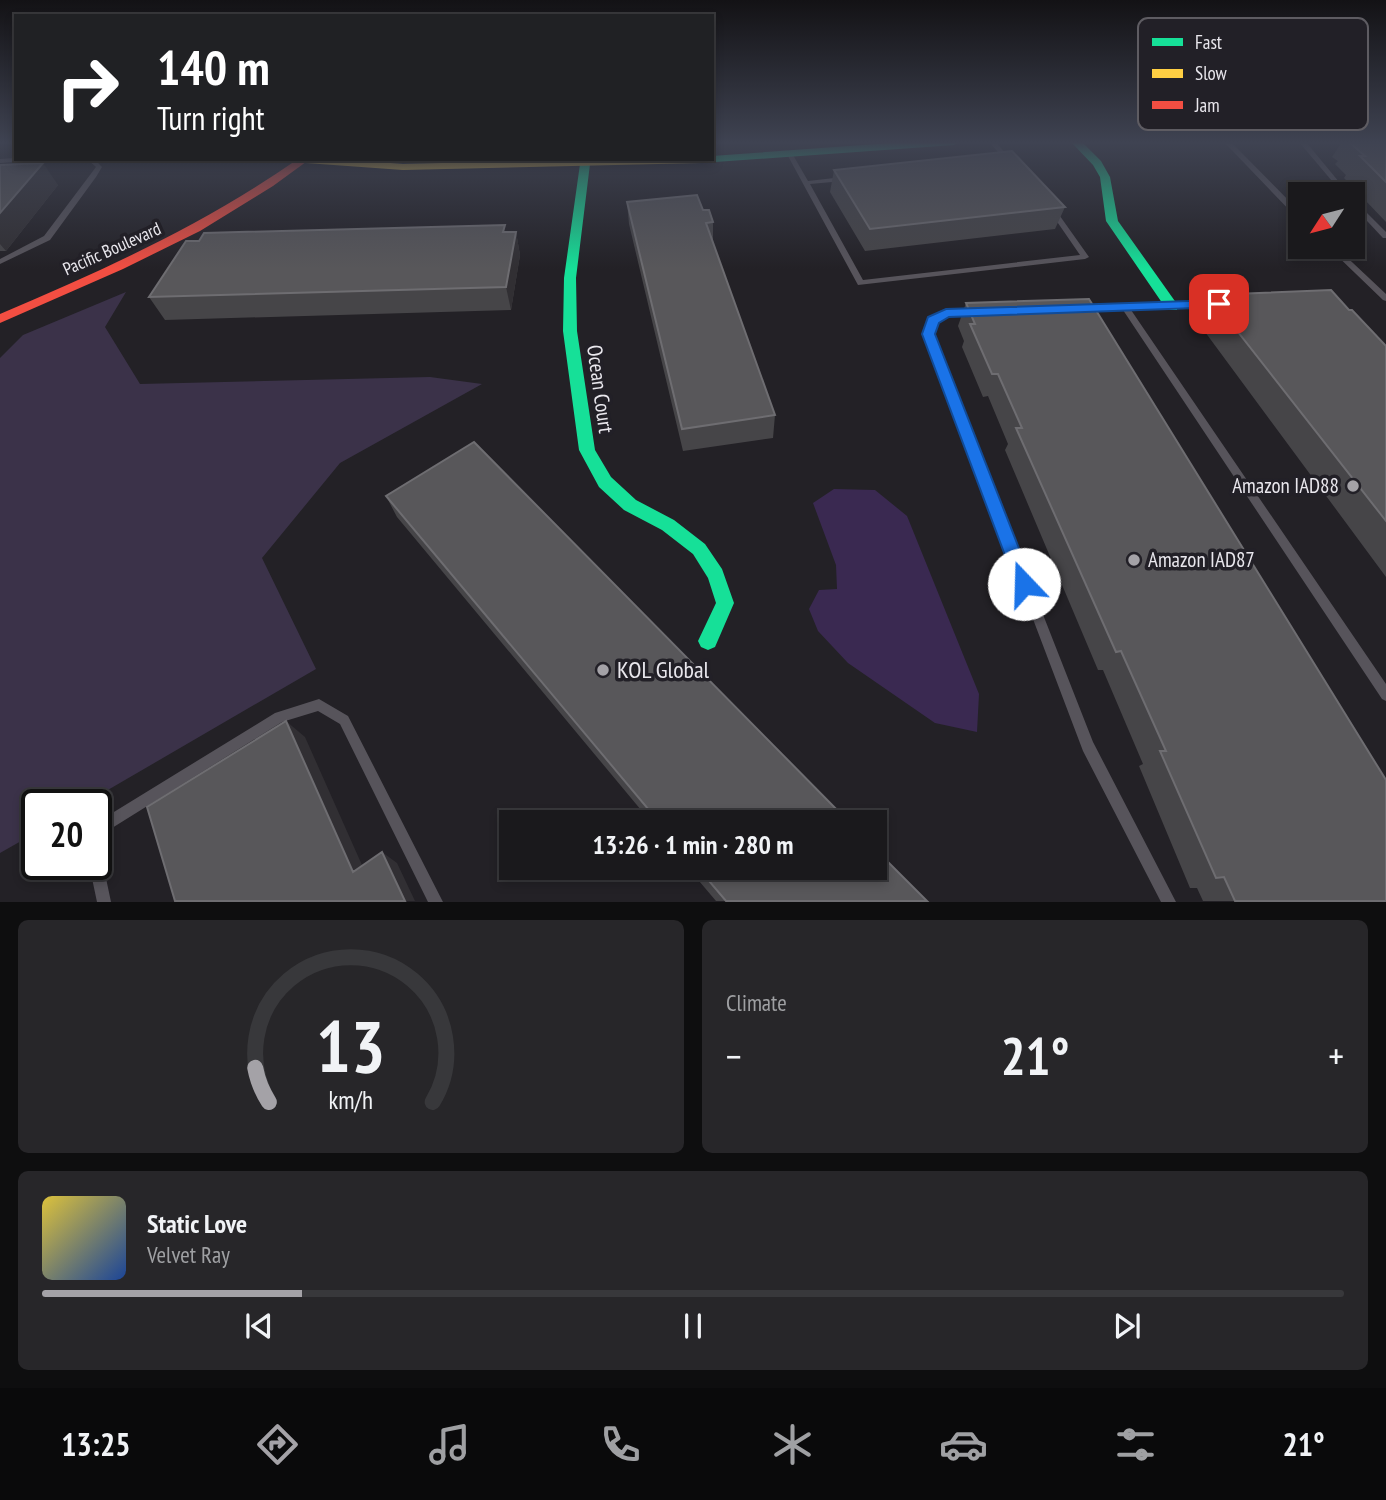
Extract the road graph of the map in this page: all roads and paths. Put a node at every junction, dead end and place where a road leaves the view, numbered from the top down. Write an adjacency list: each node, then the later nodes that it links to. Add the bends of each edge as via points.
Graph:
1 (88, 184): 13 (lane, via 47,238)
2 (247, 184): 15 (street, Pacific Boulevard, via 188,221)
3 (270, 184): 21 (street, Pacific Boulevard, via 198,231)
4 (582, 184): 22 (street, Ocean Court, via 570,278 570,331 587,450 605,482 630,505 668,525 699,549 716,575 725,603)
5 (806, 184): 9 (lane, via 861,283 1085,257)
6 (1106, 184): 17 (street, via 1112,221)
7 (1269, 184): 8 (lane)
8 (1288, 204)
9 (1050, 206)
10 (1365, 214): 11 (lane)
11 (1386, 236)
12 (1345, 259): 14 (lane)
13 (0, 262)
14 (1386, 298)
15 (0, 303)
16 (1224, 304): 17 (lane)
17 (1172, 307): 18 (lane)
18 (1126, 308): 19 (lane); 23 (lane)
19 (1071, 310)
20 (988, 312): 28 (lane, via 946,313 933,320 929,334 1088,746)
21 (0, 319)
22 (708, 641)
23 (1386, 695)
24 (112, 821): 27 (lane, via 279,717 319,705 344,720)
25 (99, 880): 26 (lane)
26 (104, 901)
27 (436, 901)
28 (1169, 901)

